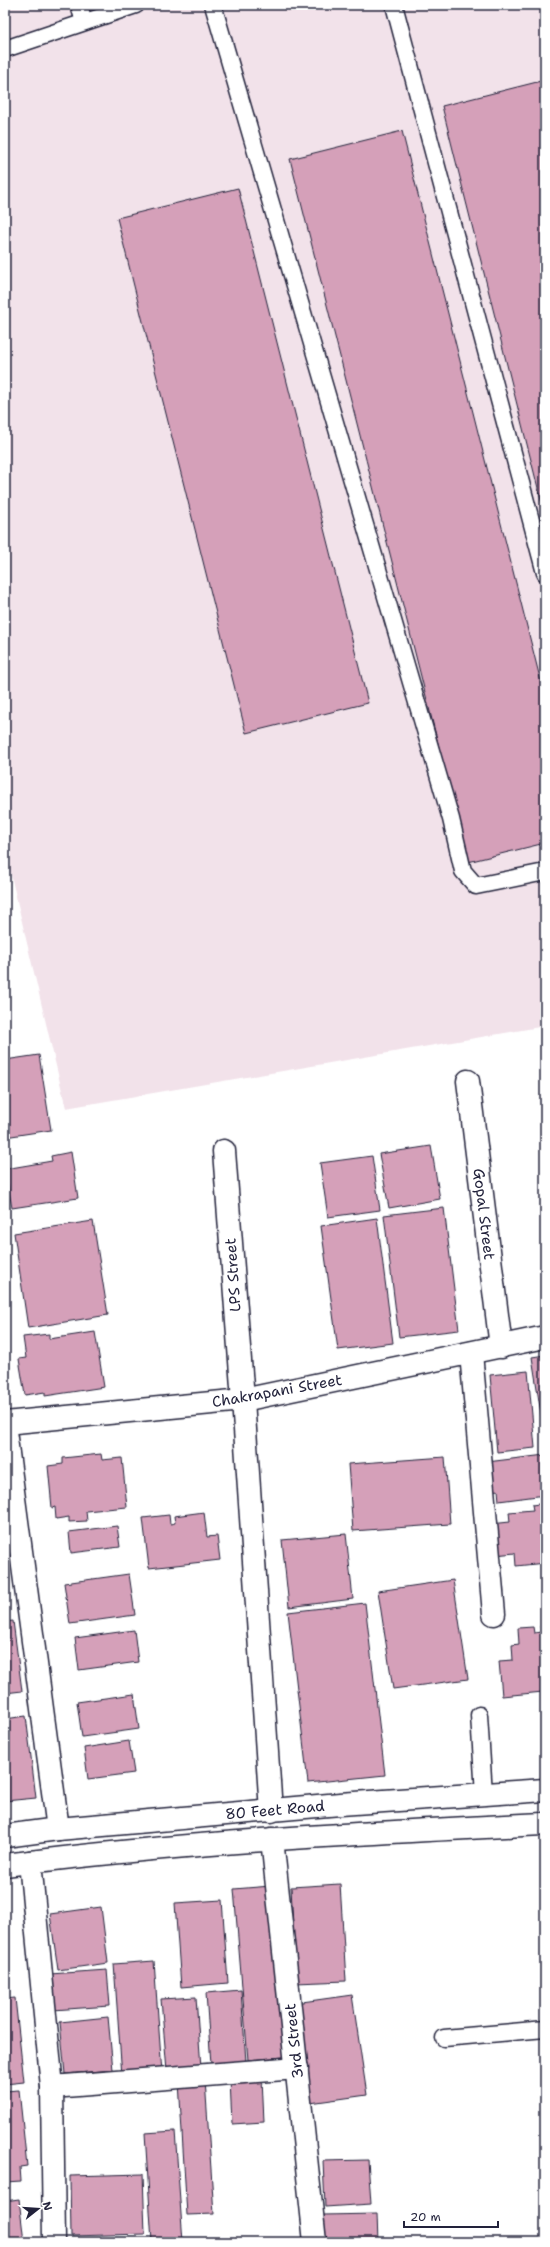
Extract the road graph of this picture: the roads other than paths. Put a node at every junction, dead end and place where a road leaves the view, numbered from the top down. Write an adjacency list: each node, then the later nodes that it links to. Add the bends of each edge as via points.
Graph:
1 (79, 5): 5 (lane)
2 (136, 5): 5 (lane)
3 (213, 5): 8 (lane, via 447,803 463,871 476,886)
4 (394, 5): 7 (lane)
5 (84, 22): 6 (lane)
6 (5, 48)
7 (545, 572)
8 (545, 872)
9 (468, 1081): 12 (street, Gopal Street)
10 (224, 1151): 14 (street, LPS Street)
11 (545, 1337): 12 (street, Chakrapani Street)
12 (501, 1347): 13 (street, Chakrapani Street)
13 (471, 1353): 14 (street, Chakrapani Street); 17 (street)
14 (243, 1400): 15 (street, Chakrapani Street); 21 (street, LPS Street)
15 (5, 1423)
16 (5, 1431): 23 (street)
17 (494, 1614)
18 (479, 1715): 20 (lane)
19 (545, 1790): 20 (street, 80 Feet Road)
20 (484, 1794): 21 (street, 80 Feet Road)
21 (270, 1811): 23 (street, 80 Feet Road)
22 (545, 1824): 25 (street, 80 Feet Road)
23 (58, 1829): 24 (street, 80 Feet Road)
24 (5, 1836)
25 (272, 1839): 26 (street, 80 Feet Road); 30 (street, 3rd Street)
26 (30, 1862): 27 (street, 80 Feet Road); 31 (street)
27 (5, 1865)
28 (545, 2029): 29 (lane)
29 (444, 2038)
30 (297, 2068): 31 (street); 33 (street, 3rd Street)
31 (52, 2087): 32 (street)
32 (54, 2242)
33 (315, 2242)

